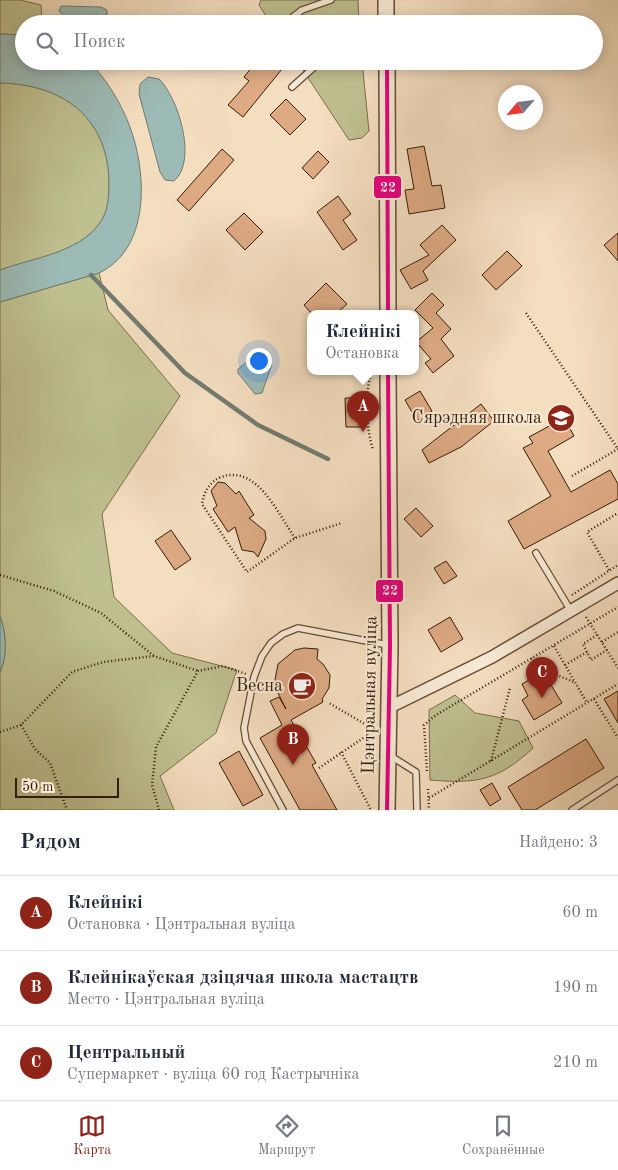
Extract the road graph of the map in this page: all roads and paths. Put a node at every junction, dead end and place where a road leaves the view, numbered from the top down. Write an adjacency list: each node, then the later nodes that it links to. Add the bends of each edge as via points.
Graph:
1 (331, 0): 3 (lane)
2 (386, 0): 4 (street)
3 (296, 15)
4 (385, 15)
5 (311, 70): 7 (lane)
6 (386, 70): 8 (street)
7 (292, 87)
8 (388, 310)
9 (526, 313): 12 (path)
10 (371, 375): 13 (path, via 368,436)
11 (388, 375): 27 (street, Цэнтральная вуліца)
12 (618, 449): 14 (path)
13 (375, 454)
14 (572, 476)
15 (618, 513): 19 (path, via 587,532)
16 (342, 523): 17 (path)
17 (295, 538): 17 (path, via 247,572 202,504 208,486 219,478 246,476 258,486)
18 (536, 553): 23 (lane)
19 (609, 570)
20 (0, 575): 31 (path, via 54,591 101,613)
21 (618, 583): 23 (street)
22 (618, 606): 28 (path)
23 (571, 611): 42 (street, via 492,657)
24 (618, 632): 26 (path)
25 (597, 635): 30 (path, via 583,644)
26 (602, 642)
27 (390, 646): 35 (lane, via 298,628 271,643); 42 (street, Цэнтральная вуліца)
28 (553, 646): 32 (path); 33 (path)
29 (607, 650): 30 (path, via 591,660)
30 (587, 652): 33 (path)
31 (154, 656): 34 (path); 44 (path, via 103,662 72,672)
32 (531, 658): 36 (path, via 537,667); 54 (path, via 424,725)
33 (565, 666): 36 (path)
34 (198, 671): 35 (path, via 223,666); 57 (path, via 156,747 152,786)
35 (254, 678): 58 (lane, via 244,728 246,741)
36 (576, 683): 41 (path)
37 (618, 684): 39 (path)
38 (510, 688): 51 (path)
39 (594, 699): 41 (path); 47 (path)
40 (328, 703): 45 (path)
41 (587, 703): 51 (path)
42 (390, 707): 50 (street, Цэнтральная вуліца)
43 (375, 720): 45 (path)
44 (21, 725): 46 (path); 56 (path, via 34,749 50,763)
45 (375, 730): 48 (path); 49 (path)
46 (0, 732)
47 (618, 738)
48 (374, 740)
49 (341, 752): 52 (path); 59 (path)
50 (389, 755): 60 (street, Цэнтральная вуліца); 61 (lane, via 416,772)
51 (491, 761): 54 (path)
52 (319, 768)
53 (618, 780): 63 (lane)
54 (428, 799): 62 (path)
55 (372, 800): 59 (path)
56 (67, 810)
57 (159, 810)
58 (283, 810)
59 (371, 810)
60 (387, 810)
61 (417, 810)
62 (429, 810)
63 (572, 810)

